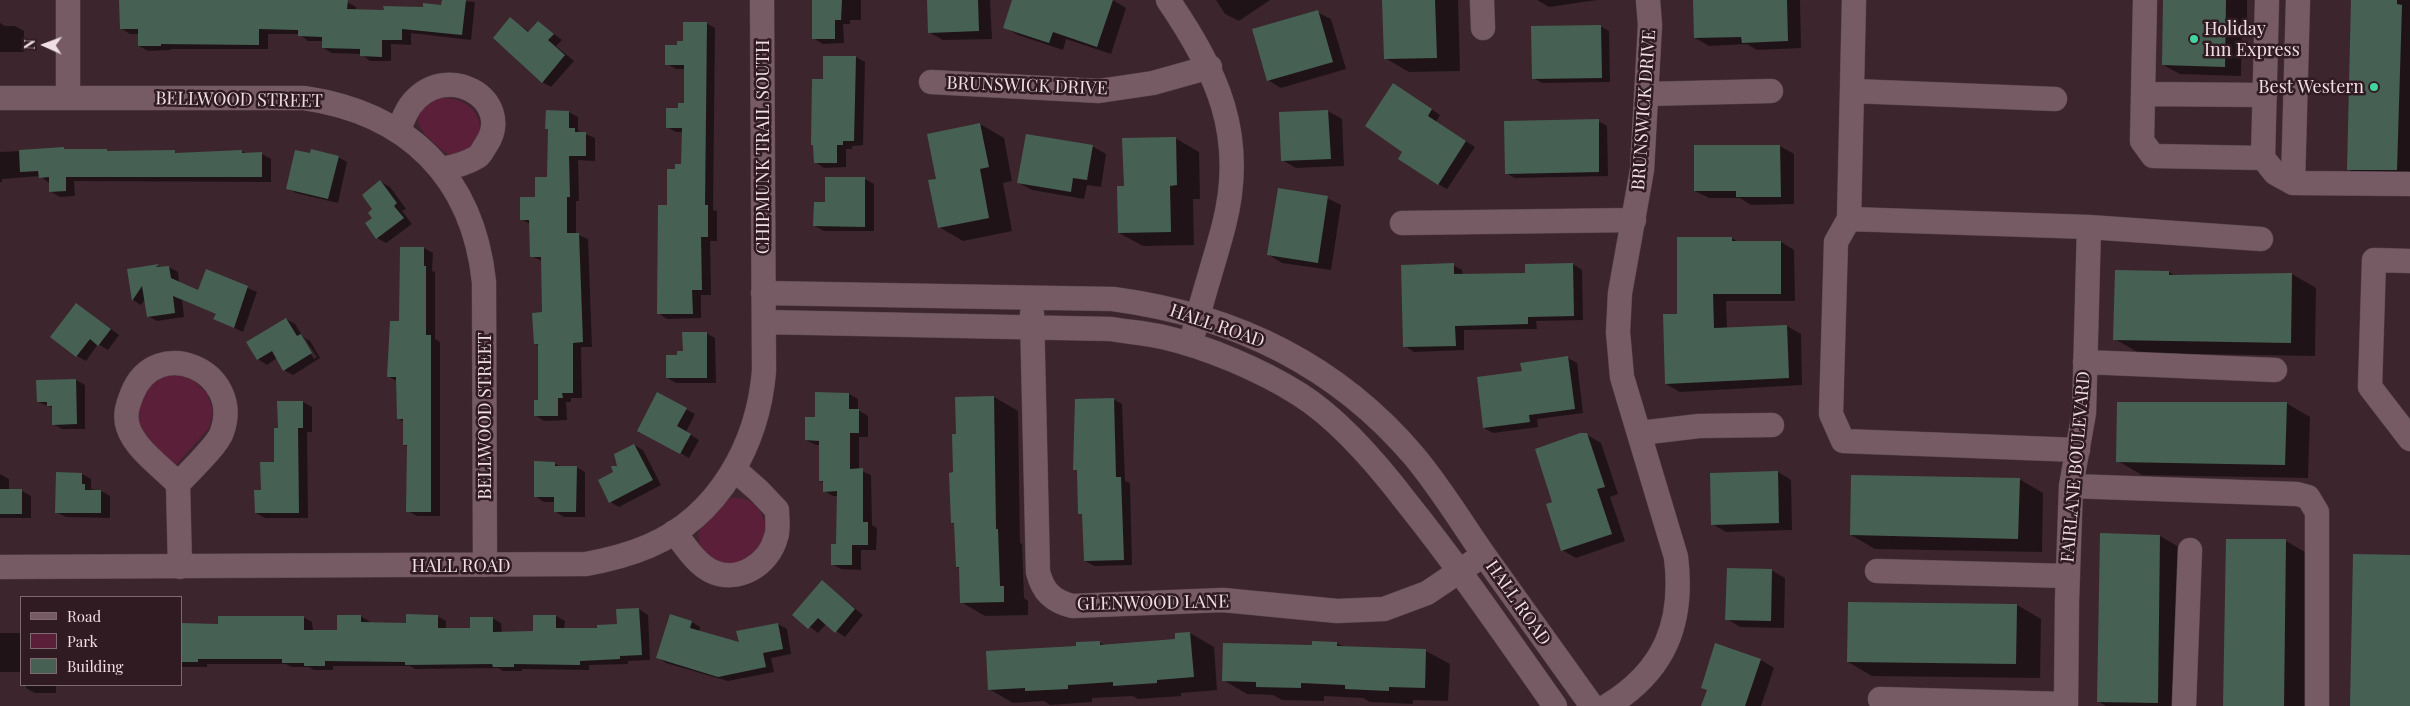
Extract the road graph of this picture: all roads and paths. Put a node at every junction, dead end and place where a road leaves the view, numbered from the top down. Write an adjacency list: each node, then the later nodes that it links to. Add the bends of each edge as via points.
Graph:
1 (68, 0): 19 (street)
2 (762, 0): 32 (street, CHIPMUNK TRAIL SOUTH)
3 (1168, 0): 11 (street)
4 (1482, 0): 10 (street)
5 (1648, 0): 15 (street, BRUNSWICK DRIVE, via 1650,26)
6 (1854, 0): 14 (street)
7 (2146, 0): 16 (street)
8 (2267, 0): 17 (street)
9 (2298, 0): 24 (street)
10 (1483, 28)
11 (1210, 67): 12 (street, BRUNSWICK DRIVE, via 1153,83 1099,92); 34 (street, via 1228,125 1231,180 1225,224)
12 (931, 82)
13 (1771, 90): 15 (street)
14 (1853, 91): 20 (street); 26 (street)
15 (1646, 94): 27 (street, BRUNSWICK DRIVE, via 1642,170)
16 (2143, 94): 17 (street); 22 (street, via 2142,141 2153,156)
17 (2265, 95): 22 (street)
18 (0, 98): 19 (street, BELLWOOD STREET)
19 (68, 98): 21 (street, BELLWOOD STREET, via 304,98 332,102 367,113)
20 (2055, 99)
21 (398, 130): 23 (street, BELLWOOD STREET); 23 (street, via 410,106 426,92 444,84 464,86 483,96 493,120 491,138 478,156 458,166)
22 (2263, 158): 24 (street, via 2275,173)
23 (441, 169): 50 (street, BELLWOOD STREET, via 464,206 478,240 484,275)
24 (2294, 183): 25 (street)
25 (2410, 184)
26 (1849, 218): 29 (street); 43 (street, via 1836,242 1831,414 1843,441)
27 (1634, 220): 28 (street); 41 (street, via 1620,294 1618,332 1622,378)
28 (1402, 223)
29 (2089, 227): 30 (street); 38 (street, FAIRLANE BOULEVARD)
30 (2262, 239)
31 (2410, 261): 42 (street, via 2374,260 2370,387)
32 (763, 293): 33 (street, HALL ROAD); 35 (street, HALL ROAD)
33 (1032, 297): 34 (street, HALL ROAD, via 1113,299); 36 (street, GLENWOOD LANE)
34 (1198, 316): 37 (street); 49 (street, HALL ROAD, via 1278,346 1350,394 1414,456)
35 (764, 322): 36 (street, HALL ROAD); 44 (street, HALL ROAD, via 762,393 753,431)
36 (1033, 328): 37 (street, HALL ROAD, via 1111,329); 53 (street, GLENWOOD LANE, via 1038,572 1046,592 1053,599 1072,606 1223,600 1337,611 1368,610 1400,604 1427,593)
37 (1191, 344): 53 (street, HALL ROAD, via 1240,363 1300,394 1341,428 1378,465)
38 (2085, 362): 39 (street); 43 (street, FAIRLANE BOULEVARD, via 2084,413)
39 (2275, 370)
40 (1772, 425): 41 (street, via 1698,426)
41 (1640, 433): 60 (street, via 1676,558 1678,604 1669,638 1651,669 1627,694)
42 (2410, 439)
43 (2078, 450): 46 (street, FAIRLANE BOULEVARD)
44 (734, 470): 47 (street, HALL ROAD, via 708,504); 47 (street, via 777,510 777,537 767,557 748,572 727,577 697,561)
45 (178, 484): 45 (street, via 222,434 227,410 219,385 202,370 182,362 162,364 143,375 127,407 127,425 134,440); 52 (street)
46 (2071, 486): 55 (street, FAIRLANE BOULEVARD); 62 (street, via 2308,497 2317,512)
47 (674, 532): 50 (street, HALL ROAD, via 650,546 586,564)
48 (2190, 550): 61 (street)
49 (1484, 554): 53 (street, GLENWOOD LANE); 59 (street, HALL ROAD)
50 (485, 566): 52 (street, HALL ROAD)
51 (0, 567): 52 (street, HALL ROAD)
52 (180, 567)
53 (1460, 572): 58 (street, HALL ROAD)
54 (1877, 572): 55 (street)
55 (2068, 576): 57 (street, FAIRLANE BOULEVARD)
56 (1880, 699): 57 (street)
57 (2066, 705)
58 (1555, 706)
59 (1592, 706)
60 (1607, 706)
61 (2184, 706)
62 (2317, 706)

